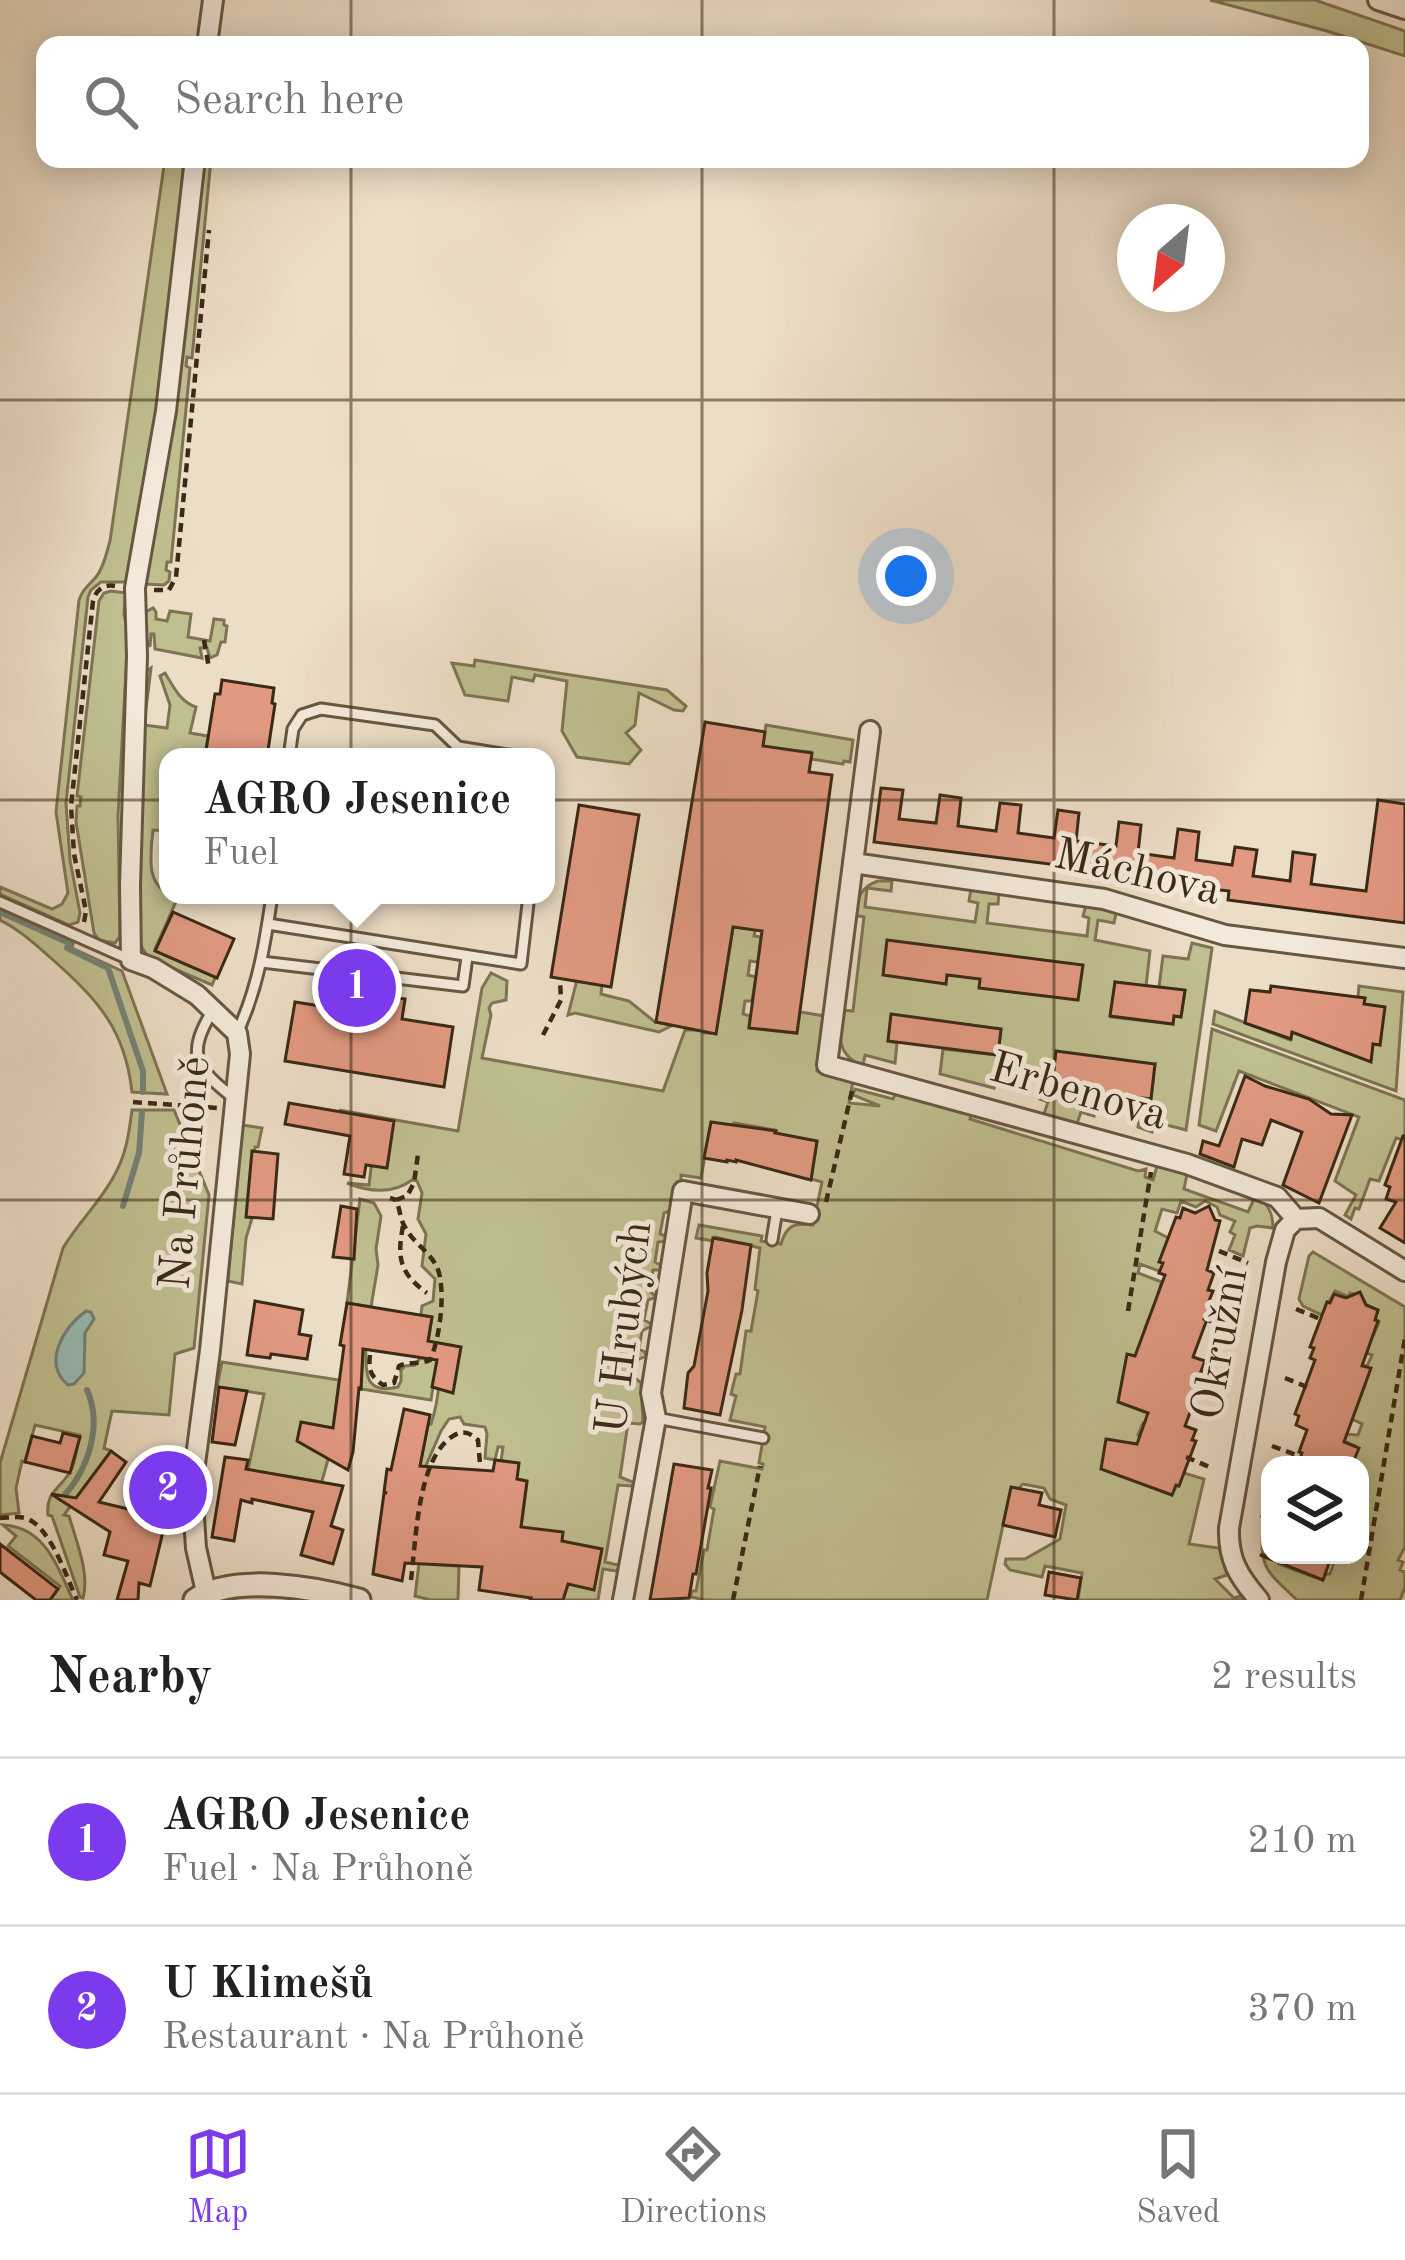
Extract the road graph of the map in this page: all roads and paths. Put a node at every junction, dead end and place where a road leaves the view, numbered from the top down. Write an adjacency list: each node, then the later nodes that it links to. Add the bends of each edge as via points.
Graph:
1 (213, 0): 4 (street)
2 (1378, 0): 3 (street)
3 (1405, 9)
4 (208, 36)
5 (193, 168): 7 (street)
6 (209, 229): 7 (path, via 176,578 169,590)
7 (136, 592): 18 (path, via 111,585 93,601 71,806 86,911); 21 (street)
8 (204, 640): 9 (path)
9 (209, 668)
10 (869, 731): 13 (street)
11 (291, 748): 12 (lane, via 302,715 321,709 435,725)
12 (464, 748)
13 (853, 863): 20 (street, Máchova, via 1103,899 1219,934); 27 (street, Erbenova, via 827,1065)
14 (0, 902): 18 (lane)
15 (271, 904): 17 (lane)
16 (528, 904): 19 (lane, via 520,964)
17 (268, 924): 19 (lane); 22 (lane)
18 (80, 938): 21 (lane)
19 (467, 957): 22 (lane, via 464,986)
20 (1405, 958)
21 (131, 960): 24 (street, Na Průhoně)
22 (262, 962): 25 (lane)
23 (560, 980): 26 (path, via 561,1000)
24 (213, 1010): 25 (street, Na Průhoně); 29 (lane, via 197,1039 199,1058)
25 (237, 1033): 29 (street, Na Průhoně)
26 (543, 1035)
27 (859, 1073): 31 (street, Erbenova); 33 (path, via 825,1206)
28 (133, 1102): 29 (path)
29 (236, 1105): 62 (street, Na Průhoně, via 192,1487)
30 (418, 1154): 35 (path, via 407,1196 393,1199)
31 (1154, 1155): 34 (street, Erbenova, via 1276,1197); 42 (path)
32 (777, 1209): 33 (street, U Hrubých); 36 (lane); 52 (street, U Hrubých, via 683,1191 652,1382)
33 (813, 1209)
34 (1296, 1219): 39 (street, Okružní, via 1319,1218); 67 (street, Okružní, via 1278,1250 1229,1528 1235,1572)
35 (403, 1226): 40 (path, via 403,1269); 47 (path, via 438,1268 435,1348 422,1364 399,1366 394,1384 373,1378)
36 (772, 1240)
37 (1219, 1251): 38 (path)
38 (1248, 1263)
39 (1405, 1271)
40 (427, 1293)
41 (1296, 1309): 44 (path)
42 (1128, 1311)
43 (1203, 1318): 45 (path)
44 (1323, 1320)
45 (1236, 1332)
46 (1405, 1338): 68 (path)
47 (370, 1355)
48 (1285, 1378): 50 (path)
49 (1195, 1388): 51 (path)
50 (1307, 1388)
51 (1224, 1400)
52 (656, 1418): 53 (lane); 65 (street, U Hrubých)
53 (763, 1438)
54 (1272, 1446): 55 (path)
55 (1299, 1456)
56 (1186, 1457): 59 (path)
57 (480, 1464): 61 (path, via 471,1434 460,1432 434,1455)
58 (760, 1466): 66 (path)
59 (1212, 1468)
60 (0, 1518): 63 (path, via 24,1517 40,1528)
61 (411, 1580)
62 (201, 1596): 64 (street, via 266,1584)
63 (77, 1600)
64 (359, 1600)
65 (623, 1600)
66 (733, 1600)
67 (1259, 1600)
68 (1361, 1600)

